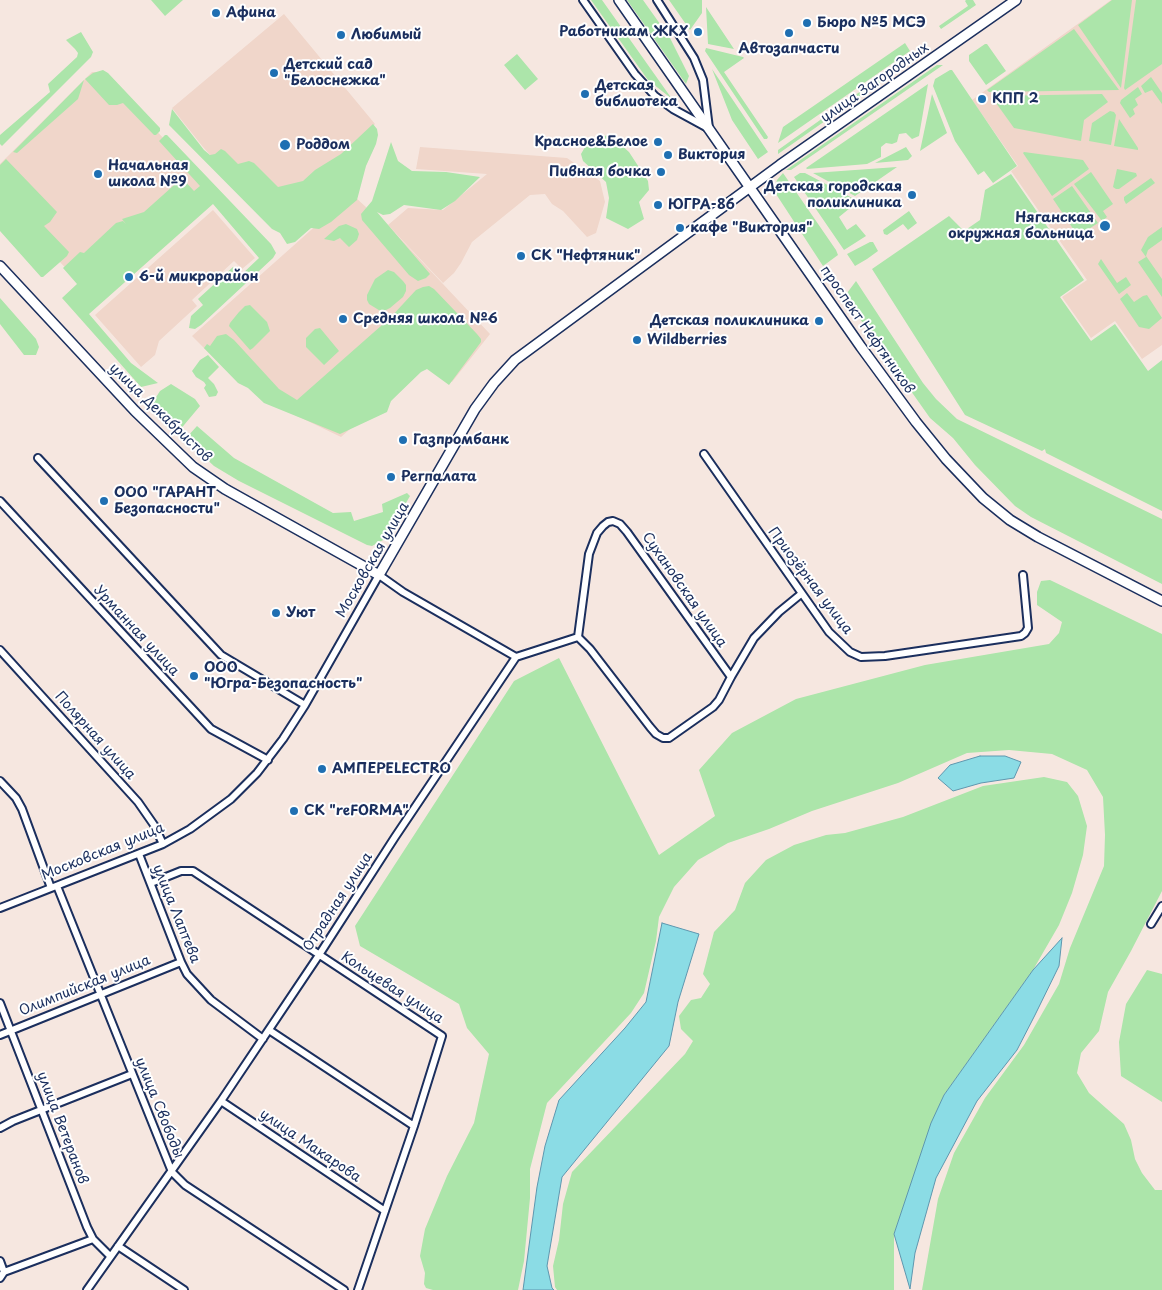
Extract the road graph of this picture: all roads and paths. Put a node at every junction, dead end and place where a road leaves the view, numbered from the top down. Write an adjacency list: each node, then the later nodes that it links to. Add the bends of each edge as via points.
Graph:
1 (583, 0): 5 (street, via 635,74 656,96 673,110)
2 (619, 0): 5 (main road, проспект Нефтяников)
3 (657, 0): 5 (street, via 694,58 702,80)
4 (1016, 0): 6 (main road, улица Загородных)
5 (710, 129): 6 (main road, проспект Нефтяников)
6 (750, 187): 11 (main road, Московская улица, via 531,347 505,370 475,409); 14 (main road, проспект Нефтяников, via 892,390 946,459 983,498 1038,537)
7 (0, 266): 11 (main road, улица Декабристов, via 135,410 194,467 225,489)
8 (704, 454): 13 (street, Приозёрная улица)
9 (38, 458): 19 (street, via 221,655)
10 (0, 501): 20 (street, Урманная улица, via 211,728)
11 (379, 575): 17 (street, via 402,592); 19 (street, Московская улица)
12 (1023, 575): 13 (street, Приозёрная улица, via 1028,628 1021,636 885,656 861,657 850,652)
13 (801, 594): 18 (street, via 761,630)
14 (1162, 601)
15 (578, 637): 17 (street); 18 (street, via 650,727 663,738 676,734 714,706); 18 (street, Сухановская улица, via 589,554 603,526 608,522 620,524)
16 (0, 650): 22 (street, Полярная улица, via 138,802)
17 (516, 656): 29 (street, Отрадная улица)
18 (731, 677)
19 (305, 705): 20 (street, Московская улица)
20 (268, 760): 22 (street, Московская улица, via 230,799 190,829)
21 (0, 781): 25 (street, улица Свободы, via 22,809)
22 (162, 844): 23 (street, Московская улица)
23 (139, 854): 24 (street, улица Лаптева); 25 (street, Московская улица)
24 (151, 883): 29 (street, Кольцевая улица, via 181,871 193,871); 30 (street, улица Лаптева)
25 (54, 887): 27 (street, Московская улица); 31 (street, улица Свободы)
26 (1162, 906): 28 (street)
27 (0, 908)
28 (1151, 924)
29 (319, 955): 34 (street, Отрадная улица); 40 (street, Кольцевая улица, via 442,1036)
30 (180, 962): 31 (street, Олимпийская улица); 36 (street, улица Лаптева, via 201,991)
31 (99, 994): 33 (street, Олимпийская улица); 37 (street, улица Свободы)
32 (0, 1003): 33 (street, улица Ветеранов)
33 (10, 1030): 35 (street, Олимпийская улица); 39 (street, улица Ветеранов)
34 (269, 1030): 36 (street, Отрадная улица); 40 (street)
35 (0, 1035)
36 (263, 1039): 38 (street, Отрадная улица)
37 (132, 1074): 39 (street); 42 (street, улица Свободы)
38 (222, 1101): 42 (street, Отрадная улица); 43 (street, улица Макарова)
39 (41, 1110): 41 (street); 44 (street, улица Ветеранов)
40 (414, 1126): 43 (street, Кольцевая улица)
41 (0, 1128)
42 (172, 1172): 45 (street, Отрадная улица); 51 (street, улица Свободы, via 185,1185)
43 (385, 1211): 52 (street, Кольцевая улица)
44 (93, 1239): 46 (street, улица Ветеранов); 48 (street)
45 (118, 1246): 46 (street, Отрадная улица); 50 (street)
46 (110, 1256): 49 (street, Отрадная улица)
47 (0, 1261): 48 (street)
48 (2, 1275)
49 (87, 1290)
50 (184, 1290)
51 (344, 1290)
52 (358, 1290)

